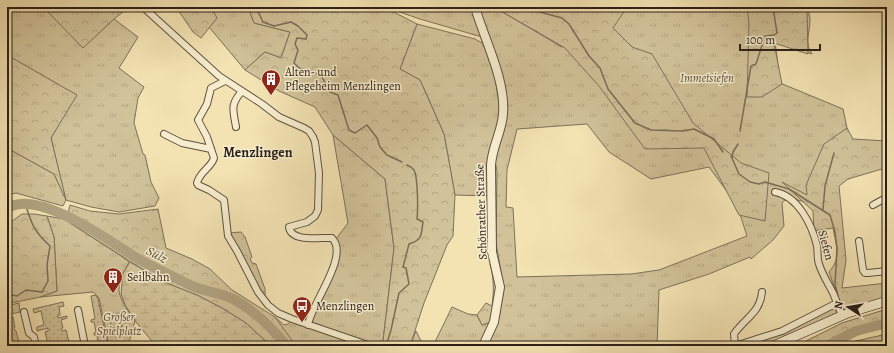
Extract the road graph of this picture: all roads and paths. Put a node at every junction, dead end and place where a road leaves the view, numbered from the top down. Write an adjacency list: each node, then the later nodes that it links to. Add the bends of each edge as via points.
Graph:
1 (143, 7): 3 (street)
2 (474, 7): 23 (street, Schönrather Straße, via 495,68 503,111 491,164 492,245 500,287 494,322)
3 (225, 81): 4 (street); 7 (street, via 211,88 207,104 198,120)
4 (242, 90): 5 (street, via 235,99 233,109); 19 (street, via 279,117 309,131 315,142 319,173 318,210 311,220 289,227 289,230 292,234 302,237 332,238 337,247 331,275 309,318)
5 (236, 127)
6 (164, 134): 7 (street, via 182,144)
7 (211, 149): 19 (street, via 212,162 202,172 198,186 224,200 228,236 265,302 285,316)
8 (776, 192): 15 (street, Siefen, via 783,193 793,200 804,216 814,235 818,262)
9 (887, 199): 10 (street)
10 (873, 205)
11 (859, 241): 12 (street, via 863,270 868,273)
12 (887, 270)
13 (762, 292): 24 (street, via 758,307 734,334)
14 (887, 301): 18 (main road)
15 (837, 303): 18 (street, Siefen); 24 (street, via 782,331)
16 (78, 310): 21 (street)
17 (24, 312): 20 (street, via 28,333 34,338)
18 (842, 316): 25 (main road)
19 (308, 325): 22 (street)
20 (36, 346)
21 (85, 346)
22 (371, 346)
23 (483, 346)
24 (735, 346)
25 (773, 346)

